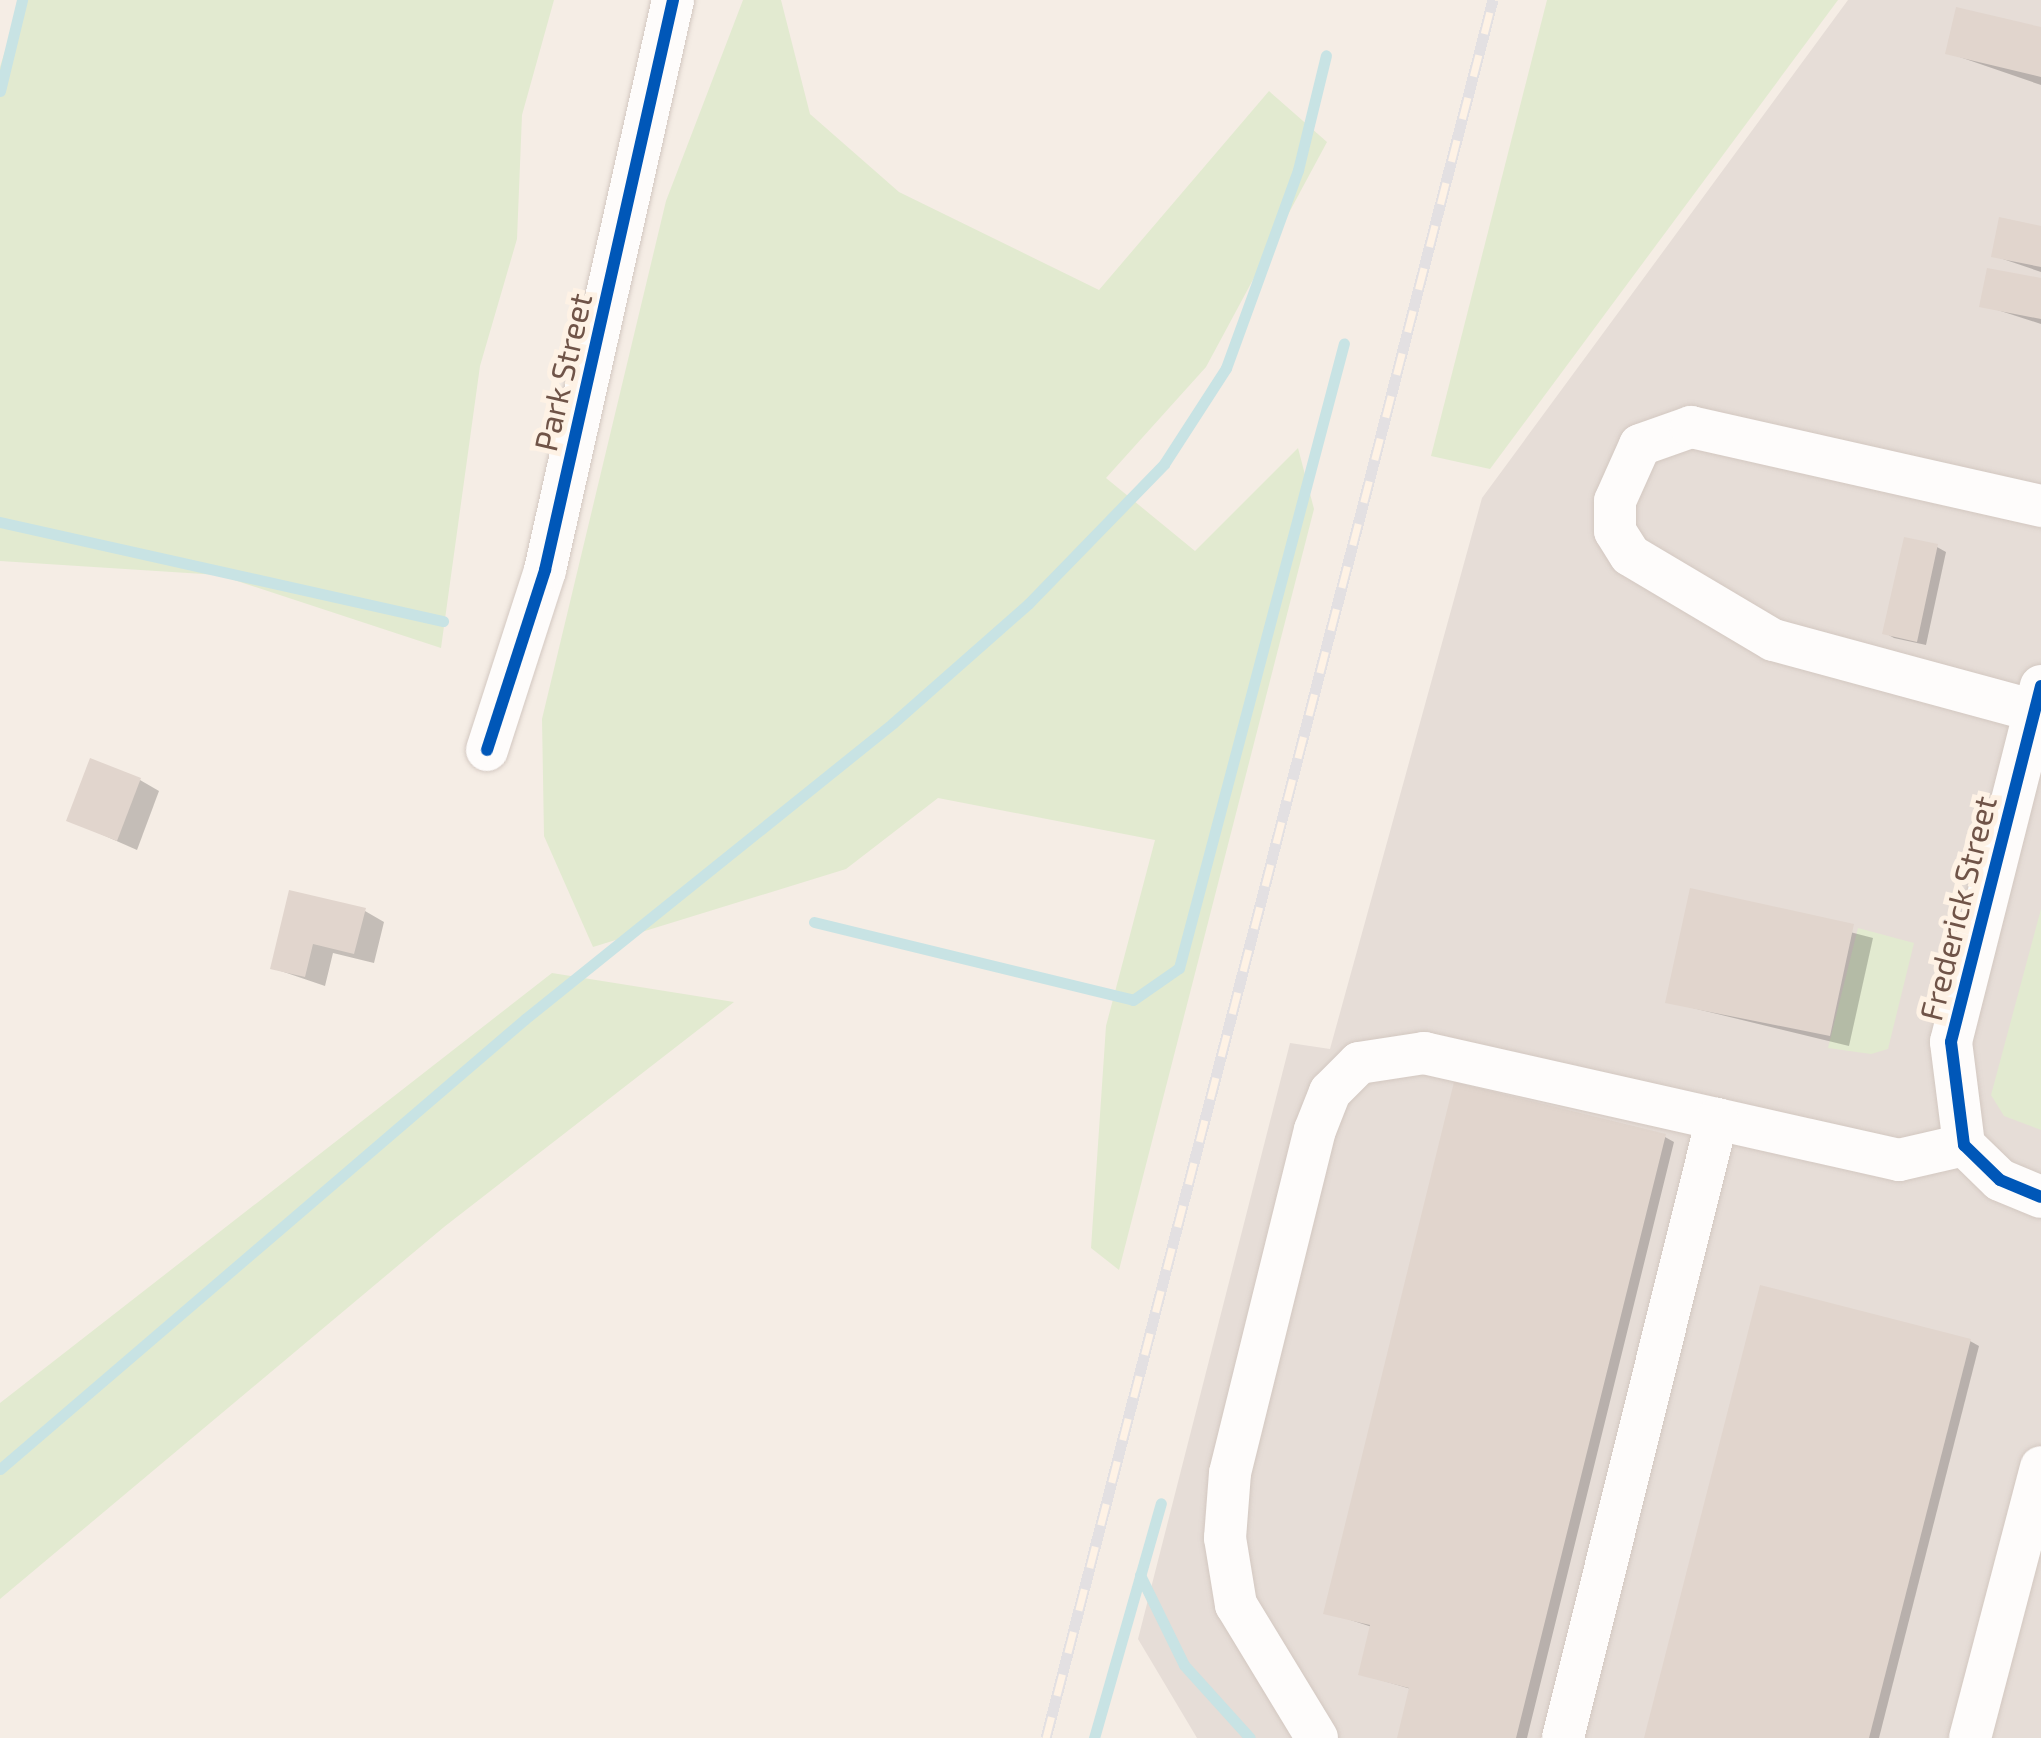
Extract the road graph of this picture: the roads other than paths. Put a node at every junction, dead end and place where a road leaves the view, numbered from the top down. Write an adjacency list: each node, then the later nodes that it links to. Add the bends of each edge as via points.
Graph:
1 (673, 0): 4 (street, Park Street, via 546,570)
2 (2041, 506): 3 (street, via 1691,427 1640,445 1615,501 1615,531 1630,555 1773,640)
3 (2038, 698): 6 (street, Frederick Street, via 1951,1042)
4 (486, 750)
5 (1716, 1119): 6 (street, via 1899,1160); 9 (street, via 1424,1053 1359,1063 1330,1092 1230,1474 1225,1538 1236,1605); 10 (street)
6 (1964, 1145): 7 (street, via 2000,1180)
7 (2041, 1197)
8 (2041, 1467): 11 (street)
9 (1317, 1738)
10 (1563, 1738)
11 (1970, 1738)

